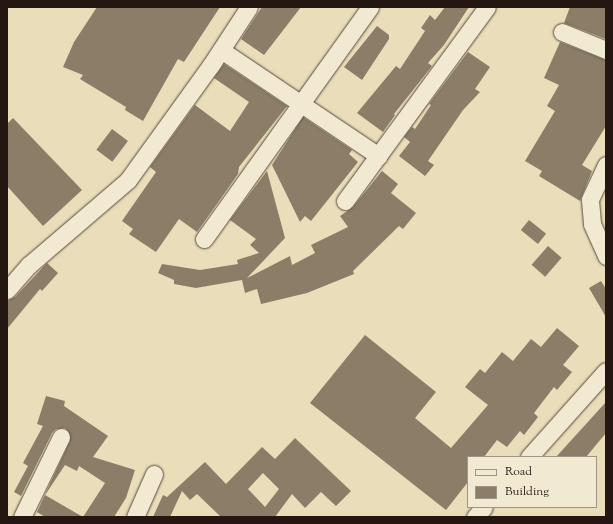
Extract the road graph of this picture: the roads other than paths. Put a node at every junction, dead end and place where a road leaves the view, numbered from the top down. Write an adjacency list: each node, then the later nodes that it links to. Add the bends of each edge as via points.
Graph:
1 (249, 7): 5 (street)
2 (370, 7): 7 (street)
3 (487, 7): 8 (street)
4 (562, 32): 6 (street)
5 (221, 50): 7 (street); 13 (street, via 128,180 29,265)
6 (606, 50)
7 (300, 104): 8 (street); 11 (street)
8 (379, 156): 10 (street)
9 (606, 165): 12 (street, via 590,200 592,224)
10 (345, 201)
11 (204, 239)
12 (606, 256)
13 (7, 290)
14 (606, 371): 16 (street)
15 (61, 437): 19 (street)
16 (530, 456)
17 (154, 474): 20 (street)
18 (483, 508): 21 (street)
19 (22, 517)
20 (135, 517)
21 (476, 517)

